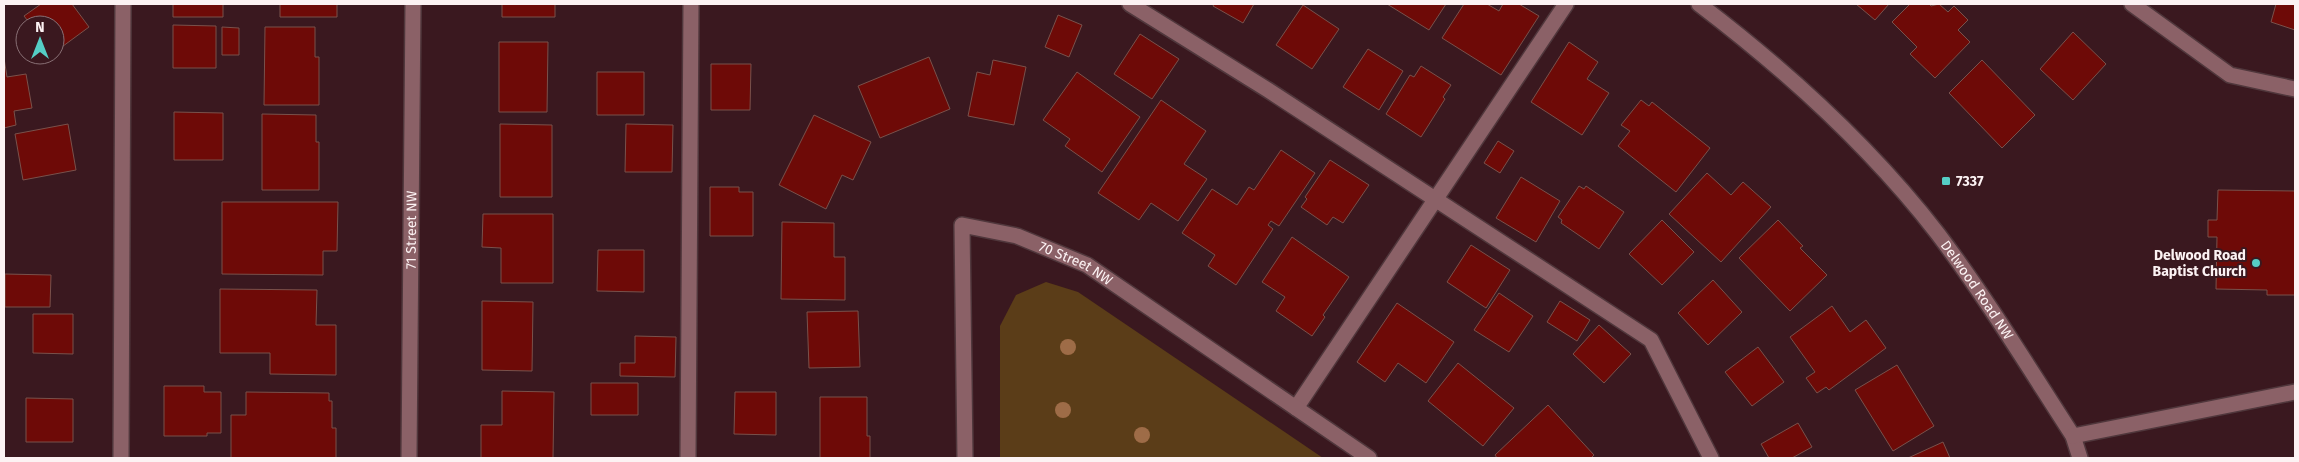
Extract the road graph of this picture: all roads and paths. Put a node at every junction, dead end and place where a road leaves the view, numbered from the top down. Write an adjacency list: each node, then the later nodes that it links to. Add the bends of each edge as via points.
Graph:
1 (123, 4): 13 (street)
2 (413, 4): 14 (street, 71 Street NW)
3 (691, 4): 15 (street)
4 (1130, 4): 9 (street)
5 (1566, 4): 9 (street)
6 (1699, 4): 12 (street, Delwood Road NW, via 1800,86 1894,182 1978,287)
7 (2132, 4): 8 (street, via 2230,76)
8 (2295, 89)
9 (1434, 200): 11 (street); 18 (street, via 1651,340)
10 (2295, 392): 12 (street)
11 (1296, 408): 16 (street, 70 Street NW, via 1087,265 1018,236 962,225); 17 (street, 70 Street NW)
12 (2073, 436): 19 (street, Delwood Road NW)
13 (121, 458)
14 (409, 458)
15 (688, 458)
16 (965, 458)
17 (1369, 458)
18 (1711, 458)
19 (2080, 458)

